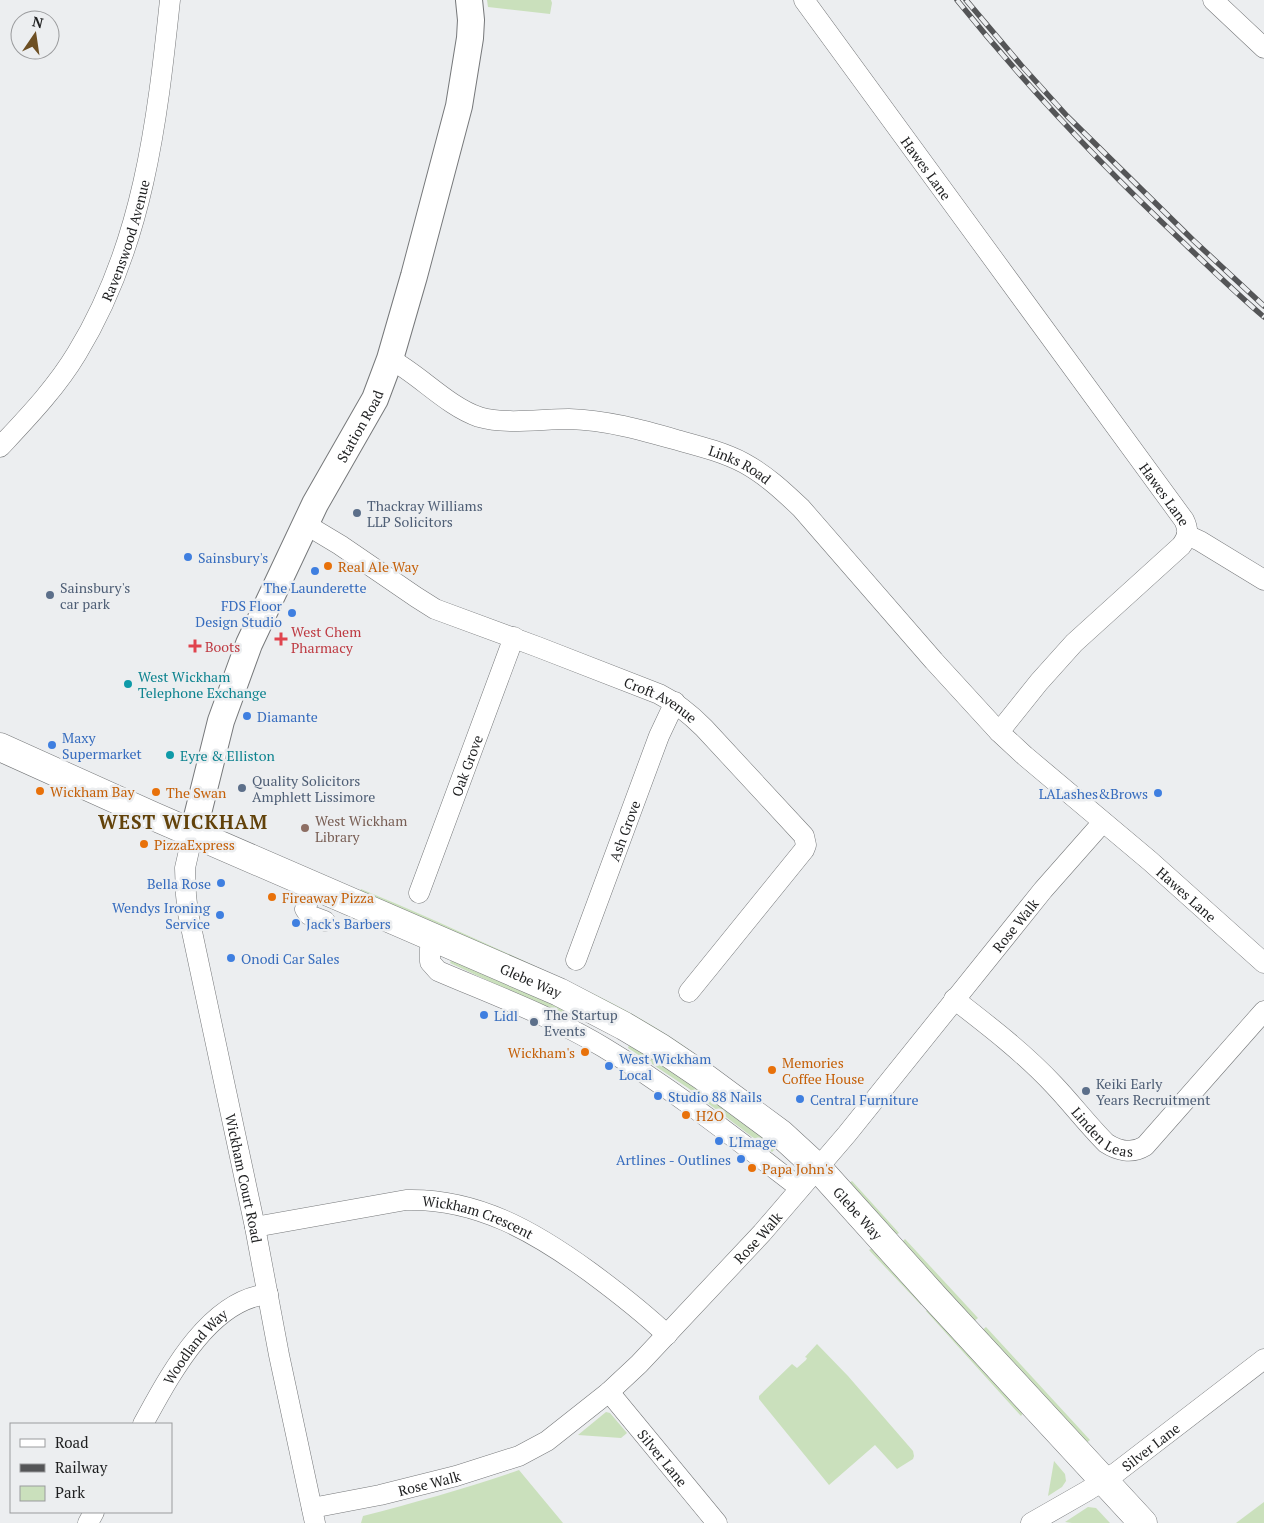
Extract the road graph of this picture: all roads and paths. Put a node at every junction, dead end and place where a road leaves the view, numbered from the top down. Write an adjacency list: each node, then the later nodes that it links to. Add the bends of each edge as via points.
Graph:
1 (170, 0): 7 (street, Ravenswood Avenue, via 154,134 121,263 103,306 70,363 43,401)
2 (469, 0): 6 (main road, Station Road, via 470,38 460,106)
3 (804, 0): 9 (street, Hawes Lane, via 1184,520)
4 (1213, 0): 5 (street)
5 (1262, 42)
6 (390, 359): 8 (main road, Station Road, via 376,398); 13 (street, Links Road, via 461,408 478,416 495,420 574,420 608,424 715,451 754,469 806,513)
7 (0, 447)
8 (305, 524): 11 (street, Croft Avenue, via 426,603); 16 (main road, Station Road, via 235,679)
9 (1187, 536): 10 (street); 13 (street, Hawes Lane, via 1182,546 1085,632 1038,682)
10 (1264, 580)
11 (514, 637): 12 (street, Croft Avenue); 18 (street, Oak Grove)
12 (675, 702): 21 (street, Ash Grove, via 659,736); 23 (street, Croft Avenue, via 704,728 806,840 804,850)
13 (999, 732): 15 (street, Hawes Lane)
14 (0, 747): 16 (highway, Glebe Way)
15 (1103, 822): 22 (street, Hawes Lane); 24 (street, Rose Walk)
16 (193, 833): 17 (highway, Glebe Way); 30 (street, Wickham Court Road, via 185,868 188,914)
17 (315, 885): 19 (street, via 306,909 309,915); 20 (highway, Glebe Way)
18 (419, 893)
19 (325, 922)
20 (434, 937): 25 (highway, Glebe Way); 27 (street, Glebe Way, via 430,962 438,971)
21 (576, 960)
22 (1264, 962)
23 (688, 992)
24 (954, 999): 26 (street, Linden Leas, via 1037,1068 1106,1143 1115,1149 1129,1151 1145,1146); 28 (street, Rose Walk)
25 (592, 1008): 27 (street); 28 (highway, Glebe Way, via 649,1040 722,1089 786,1138)
26 (1264, 1011)
27 (579, 1034): 29 (street, Glebe Way, via 674,1092)
28 (818, 1168): 29 (street, Rose Walk); 36 (highway, Glebe Way)
29 (800, 1188): 32 (street, Rose Walk)
30 (255, 1227): 31 (street, Wickham Court Road); 32 (street, Wickham Crescent, via 406,1200 429,1200 460,1206 500,1218 530,1232 619,1293)
31 (268, 1294): 35 (street, Woodland Way, via 253,1296 236,1304 198,1338 176,1367); 37 (street, Wickham Court Road)
32 (667, 1335): 34 (street, Rose Walk)
33 (1264, 1360): 36 (street, Silver Lane)
34 (609, 1392): 37 (street, Rose Walk, via 547,1441 519,1456); 38 (street, Silver Lane)
35 (144, 1423)
36 (1104, 1480): 39 (street, Silver Lane); 40 (highway, Glebe Way)
37 (313, 1516)
38 (717, 1523)
39 (1031, 1523)
40 (1143, 1523)

